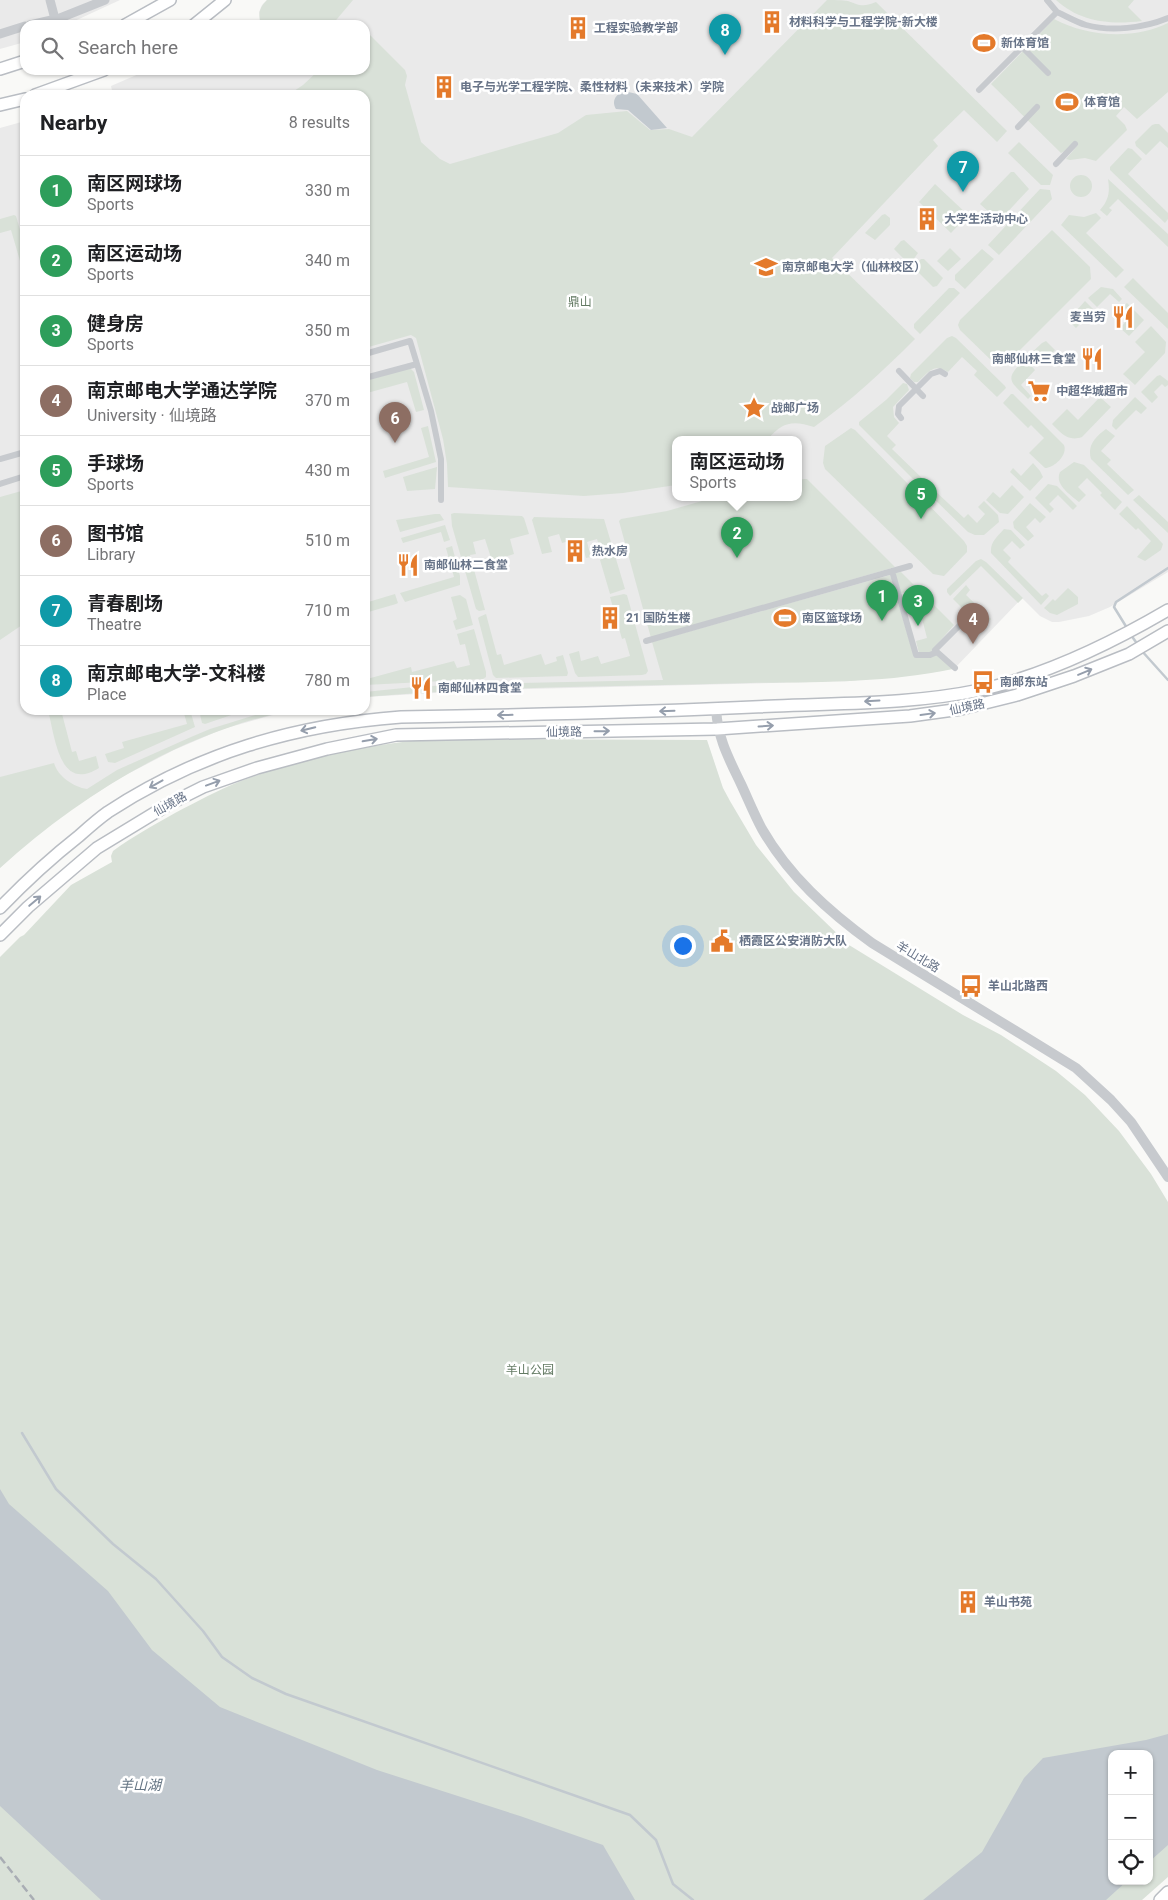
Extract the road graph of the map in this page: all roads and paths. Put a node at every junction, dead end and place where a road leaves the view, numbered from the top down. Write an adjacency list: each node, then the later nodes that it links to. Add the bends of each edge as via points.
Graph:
1 (50, 0): 8 (street)
2 (105, 0): 8 (street)
3 (170, 0): 10 (main road)
4 (224, 0): 11 (main road)
5 (1047, 0): 6 (street)
6 (1057, 12): 7 (street, via 1086,25 1113,28 1144,26); 14 (street)
7 (1168, 18)
8 (55, 19): 9 (street)
9 (51, 20)
10 (134, 20)
11 (200, 20)
12 (20, 28): 13 (street)
13 (0, 34)
14 (1022, 47): 17 (street); 20 (street)
15 (20, 63): 16 (main road)
16 (0, 69)
17 (1048, 73)
18 (90, 75): 19 (main road)
19 (49, 90)
20 (979, 90)
21 (20, 100): 22 (main road)
22 (0, 105)
23 (1037, 107): 24 (street)
24 (1018, 127)
25 (1075, 144): 26 (street)
26 (1056, 164)
27 (370, 353): 28 (street, via 410,341)
28 (417, 364): 31 (street); 39 (street, via 441,459)
29 (899, 371): 32 (street)
30 (945, 374): 32 (street, via 934,372)
31 (370, 377)
32 (916, 388): 33 (street); 34 (street, via 899,406)
33 (923, 396)
34 (901, 418)
35 (20, 454): 36 (street)
36 (0, 460)
37 (20, 478): 38 (street)
38 (0, 484)
39 (441, 500)
40 (910, 566): 41 (street)
41 (892, 571): 45 (street); 46 (street, via 916,655)
42 (1168, 610): 48 (main road, 仙境路, one-way to 48, via 1120,638 1073,659 981,690 903,700)
43 (965, 620): 46 (street, via 935,650)
44 (1168, 631): 49 (main road, 仙境路, one-way to 44, via 910,716 960,709 1032,691 1074,676 1129,654)
45 (646, 641)
46 (937, 652): 47 (street)
47 (955, 668)
48 (716, 708): 49 (street, 羊山北路); 50 (main road, 仙境路, one-way to 50, via 401,717 319,726 273,738 183,770 107,813)
49 (718, 730): 51 (main road, 仙境路, one-way to 49, via 97,848 179,799 257,768 396,735); 52 (street, 羊山北路, via 762,828 810,893 872,943 1076,1068 1132,1122)
50 (0, 908)
51 (0, 935)
52 (1168, 1178)
53 (1168, 1892): 54 (main road)
54 (1160, 1900)

